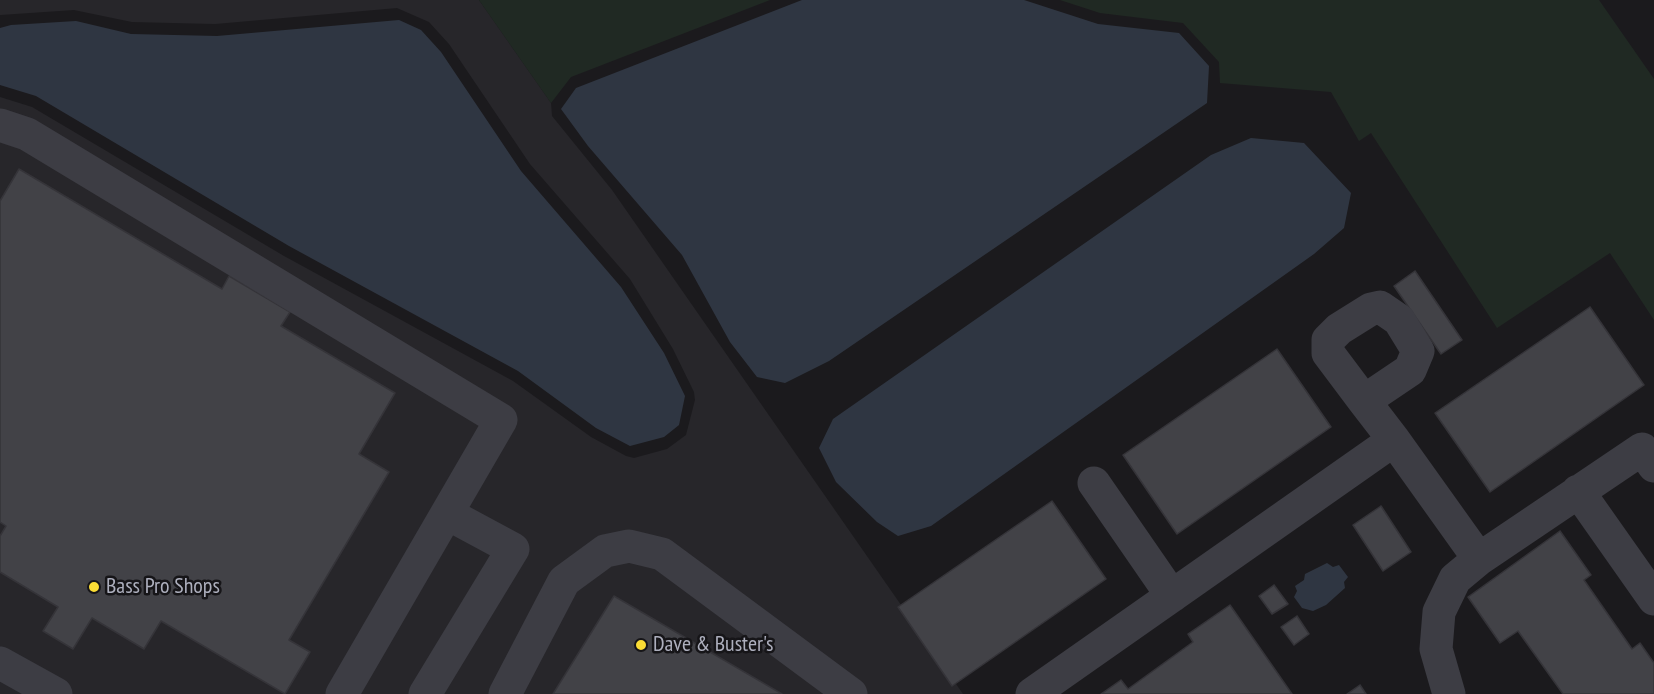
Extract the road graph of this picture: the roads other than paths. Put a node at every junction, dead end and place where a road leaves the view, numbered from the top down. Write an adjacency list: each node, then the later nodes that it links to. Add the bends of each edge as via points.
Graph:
1 (0, 124): 7 (lane, via 27,134 501,420)
2 (1364, 401): 3 (lane)
3 (1394, 440): 8 (lane); 9 (lane)
4 (1654, 466): 6 (lane, via 1642,449)
5 (1094, 483): 9 (lane)
6 (1578, 491): 8 (lane); 10 (lane)
7 (448, 514): 13 (lane); 14 (lane, via 513,549)
8 (1479, 559): 18 (lane, via 1455,579 1439,612 1436,649)
9 (1172, 596): 17 (lane)
10 (1654, 599)
11 (0, 663): 12 (lane)
12 (39, 690)
13 (342, 694)
14 (425, 694)
15 (505, 694): 16 (lane, via 564,581 605,551 629,546 662,554)
16 (851, 694)
17 (1032, 694)
18 (1449, 694)

